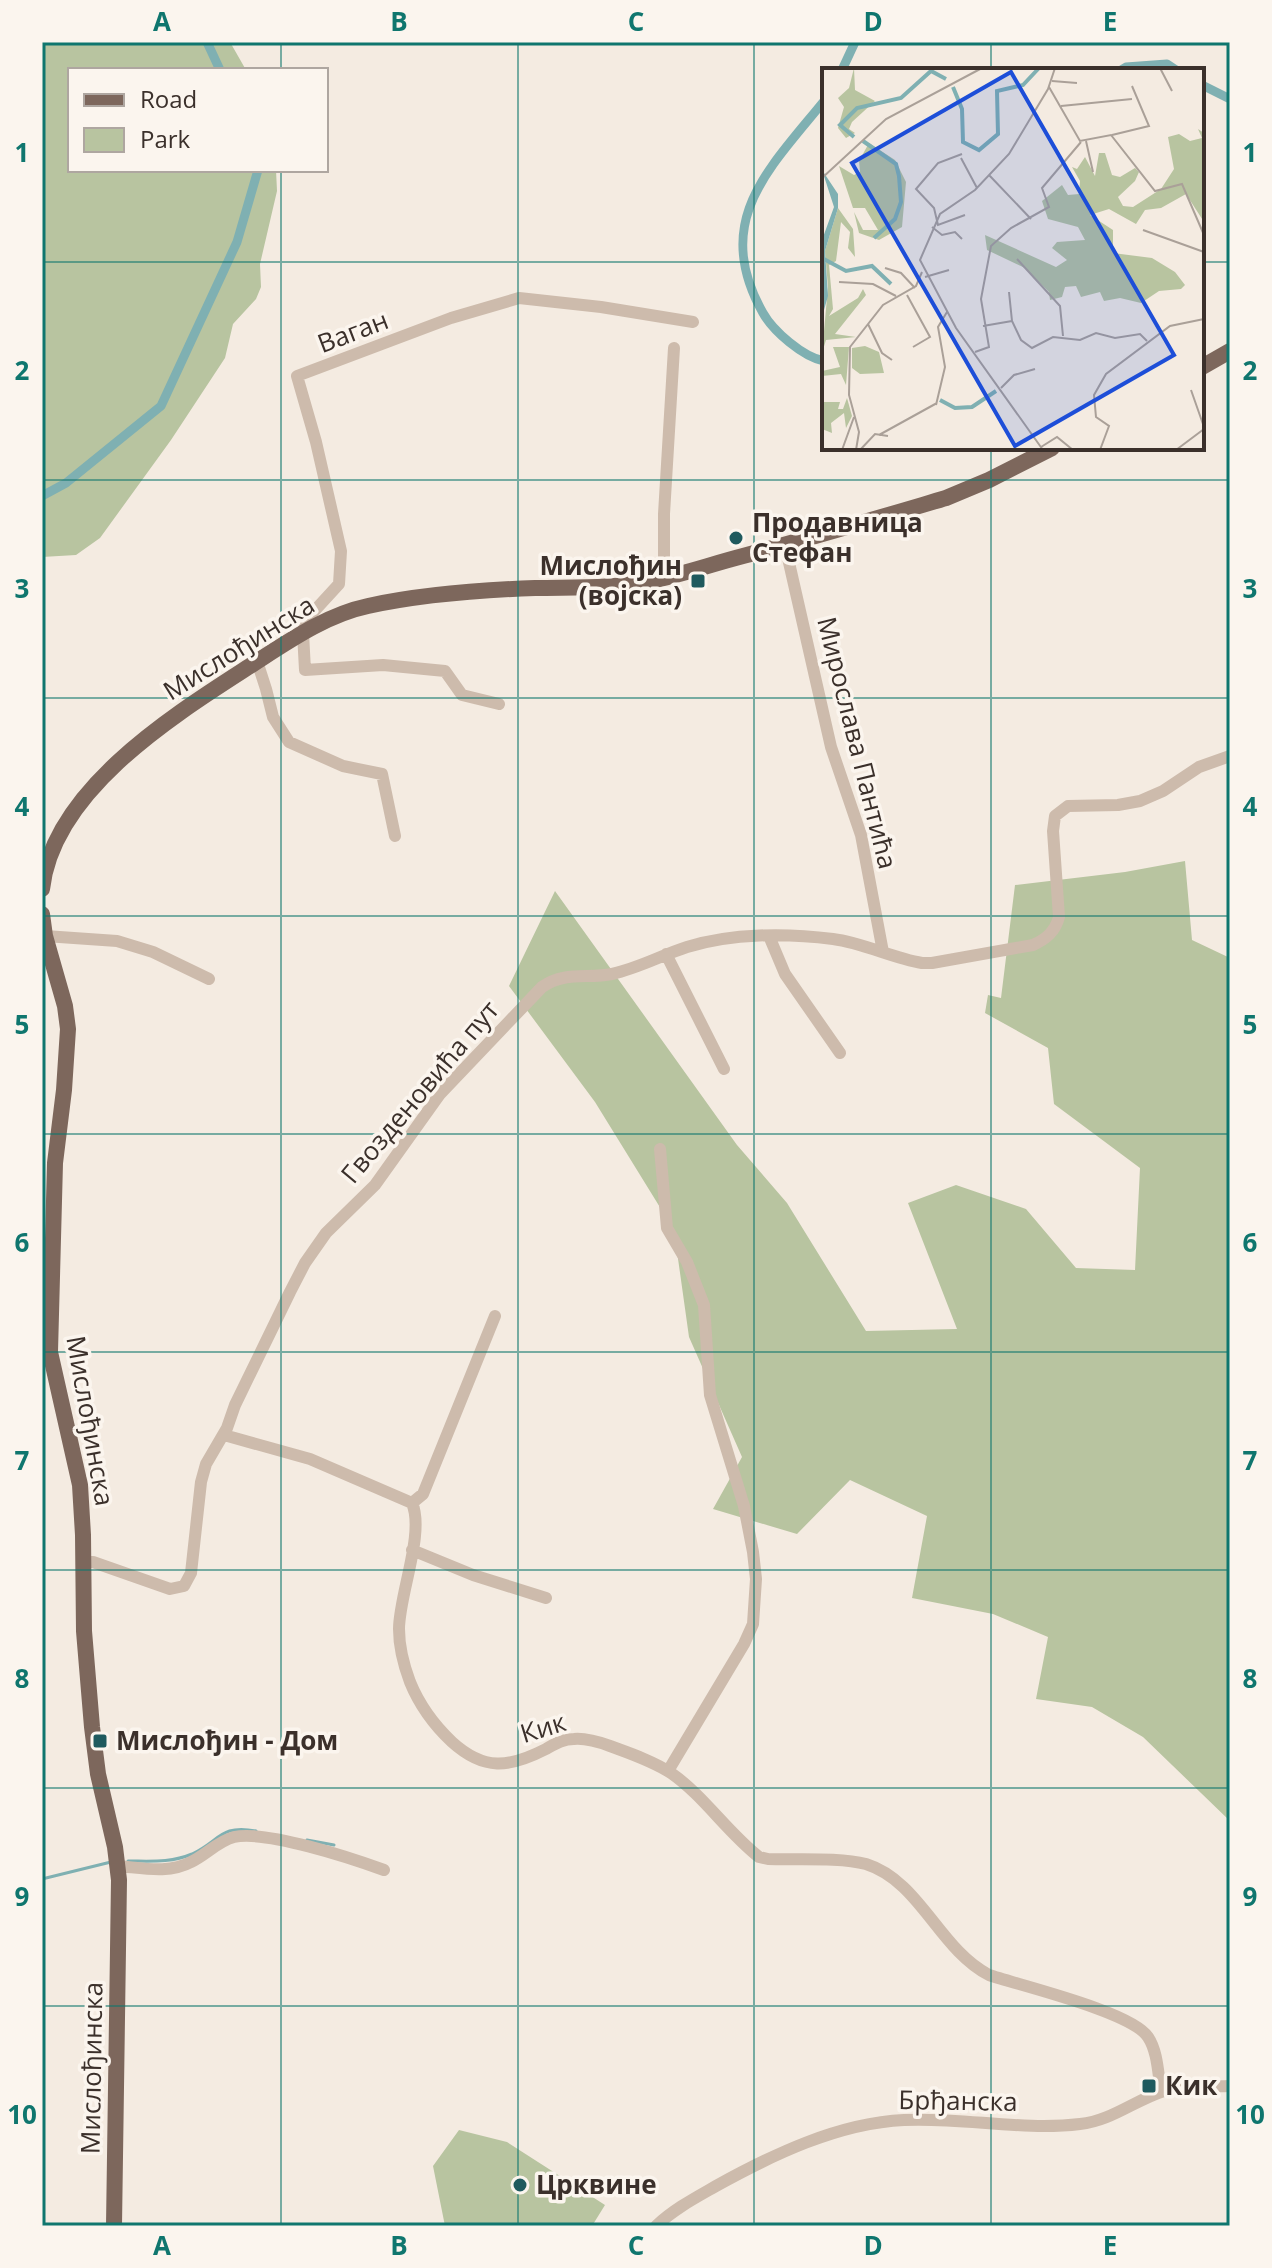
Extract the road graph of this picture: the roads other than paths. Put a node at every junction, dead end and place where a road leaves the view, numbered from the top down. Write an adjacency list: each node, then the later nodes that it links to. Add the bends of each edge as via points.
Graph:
1 (693, 322): 8 (street, Ваган, via 519,298 297,376 341,551 339,584 306,620)
2 (674, 348): 7 (street)
3 (1230, 351): 4 (main road)
4 (1204, 366)
5 (1048, 450): 6 (main road, Мислођинска, via 962,493)
6 (785, 545): 7 (main road, Мислођинска); 17 (street, Мирослава Пантића, via 831,747 861,835)
7 (664, 578): 8 (main road, Мислођинска, via 631,585 433,595 358,608)
8 (303, 633): 9 (main road, Мислођинска); 10 (street, via 305,670 383,665 445,671 462,695)
9 (257, 661): 12 (street, via 273,717 289,742 343,766 382,774); 13 (main road, Мислођинска, via 169,719 120,760 62,831)
10 (499, 704)
11 (1230, 756): 17 (street, Гвозденовића пут, via 1199,767 1148,799 1058,811 1053,831 1059,917 1045,940 932,963)
12 (395, 836)
13 (42, 889)
14 (42, 914): 15 (main road, Мислођинска)
15 (45, 936): 19 (street, via 117,941); 23 (main road, Мислођинска, via 68,1029)
16 (769, 936): 17 (street, Гвозденовића пут, via 834,939); 18 (street, Гвозденовића пут, via 693,945); 20 (street, via 785,974)
17 (883, 952)
18 (666, 954): 21 (street); 25 (street, Гвозденовића пут, via 612,974 560,977 534,993 508,1021 433,1103 375,1185 314,1249)
19 (209, 979)
20 (840, 1053)
21 (724, 1069)
22 (660, 1149): 30 (street, via 667,1228 704,1305 710,1395 744,1506 756,1579 749,1634)
23 (48, 1225): 28 (main road, Мислођинска, via 50,1352 80,1485)
24 (495, 1316): 26 (street, via 423,1494)
25 (224, 1435): 26 (street, via 297,1454); 28 (street, Гвозденовића пут, via 204,1473 192,1569 184,1586 170,1589)
26 (412, 1503): 27 (street, Кик)
27 (412, 1550): 29 (street); 30 (street, Кик, via 399,1628 404,1665 426,1711 467,1755 493,1765 563,1740 586,1739)
28 (83, 1562): 31 (main road, Мислођинска, via 92,1730)
29 (546, 1598)
30 (668, 1771): 34 (street, Кик, via 759,1857 875,1868 907,1891 961,1956 981,1971 1139,2027 1153,2045)
31 (118, 1866): 32 (street, via 174,1869 241,1836 302,1846); 35 (main road, Мислођинска)
32 (384, 1870)
33 (1230, 2086): 34 (street, Брђанска)
34 (1161, 2091): 36 (street, Брђанска, via 1084,2124 905,2120 843,2132 760,2162 679,2207)
35 (114, 2226)
36 (656, 2226)

